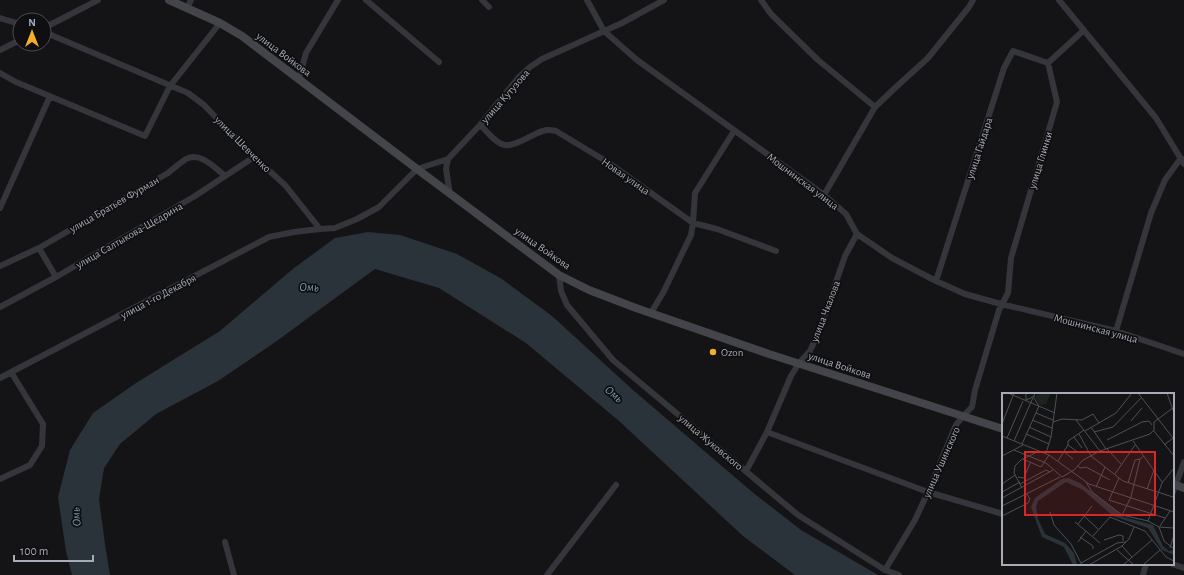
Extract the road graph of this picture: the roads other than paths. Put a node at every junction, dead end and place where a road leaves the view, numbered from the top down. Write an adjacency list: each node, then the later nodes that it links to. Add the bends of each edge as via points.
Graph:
1 (98, 0): 16 (street)
2 (169, 0): 11 (main road, улица Войкова)
3 (338, 0): 25 (street, via 306,53)
4 (366, 0): 22 (street)
5 (482, 0): 12 (street)
6 (587, 0): 18 (street, Мошнинская улица)
7 (664, 0): 18 (street, улица Кутузова)
8 (761, 0): 28 (street, via 771,14 818,60)
9 (972, 0): 28 (street, via 928,58)
10 (1059, 0): 17 (street)
11 (189, 4): 15 (main road, улица Войкова)
12 (489, 7)
13 (0, 18): 14 (street)
14 (12, 22)
15 (220, 23): 25 (main road, улица Войкова, via 242,36); 26 (street)
16 (52, 24)
17 (1084, 30): 23 (street); 32 (street, via 1156,118)
18 (604, 31): 29 (street, улица Кутузова, via 530,67); 30 (street, Мошнинская улица, via 637,60)
19 (52, 35): 26 (street, улица Шевченко)
20 (12, 44): 21 (street)
21 (0, 50)
22 (439, 62)
23 (1048, 63): 48 (street, улица Гайдара, via 1013,51 1004,68); 49 (street, улица Глинки, via 1057,102 1011,258 1008,292)
24 (0, 73): 27 (street)
25 (299, 79): 35 (main road, улица Войкова)
26 (170, 86): 27 (street, via 145,136); 31 (street, улица Шевченко, via 188,93 204,105)
27 (50, 96): 39 (street)
28 (875, 107): 38 (street)
29 (480, 125): 33 (street, улица Кутузова); 40 (street, Новая улица, via 504,145 542,131 556,131 609,163)
30 (734, 131): 38 (street, Мошнинская улица); 40 (street, via 695,193)
31 (254, 157): 36 (street, улица Салтыкова-Щедрина); 41 (street, улица Шевченко, via 285,184)
32 (1181, 158): 34 (street); 52 (street, via 1165,180 1151,213)
33 (448, 159): 35 (street, улица Кутузова); 37 (street, via 446,169)
34 (1184, 164)
35 (417, 169): 37 (main road, улица Войкова); 41 (street, via 379,207 335,228)
36 (225, 176): 43 (street, улица Братьев Фурман, via 201,158 187,158 168,172); 47 (street, улица Салтыкова-Щедрина)
37 (450, 194): 46 (main road, улица Войкова)
38 (824, 195): 42 (street, Мошнинская улица, via 846,214)
39 (0, 208)
40 (693, 223): 44 (street, Новая улица, via 718,228); 51 (street, via 664,291)
41 (320, 229): 55 (street, улица 1-го Декабря, via 269,237)
42 (857, 234): 48 (street, Мошнинская улица, via 892,258); 54 (street, улица Чкалова, via 845,256 819,331 810,351)
43 (39, 248): 45 (street, улица Братьев Фурман); 47 (street)
44 (776, 251)
45 (0, 266)
46 (559, 274): 51 (main road, улица Войкова, via 589,290); 61 (street, улица Жуковского, via 567,305 613,360)
47 (56, 277): 50 (street, улица Салтыкова-Щедрина)
48 (936, 281): 49 (street, Мошнинская улица, via 965,294)
49 (1001, 304): 52 (street, Мошнинская улица); 57 (street, улица Ушинского, via 972,407)
50 (0, 307)
51 (651, 313): 54 (main road, улица Войкова)
52 (1116, 331): 53 (street, Мошнинская улица)
53 (1184, 354)
54 (799, 363): 57 (main road, улица Войкова); 59 (street, улица Чкалова)
55 (10, 372): 56 (street, улица 1-го Декабря); 62 (street, via 43,424 42,446 30,465)
56 (0, 378)
57 (963, 416): 58 (main road, улица Войкова); 65 (street, улица Ушинского, via 956,425)
58 (1002, 429)
59 (767, 432): 61 (street, улица Чкалова); 65 (street)
60 (1184, 462): 64 (street)
61 (746, 471): 71 (street, улица Жуковского, via 798,515)
62 (0, 479)
63 (616, 485): 73 (street)
64 (1176, 487)
65 (928, 492): 66 (street); 71 (street, улица Ушинского, via 915,520)
66 (1002, 514)
67 (225, 542): 72 (street)
68 (1146, 565): 75 (street)
69 (1174, 565): 70 (street)
70 (1184, 568)
71 (885, 570): 74 (street, улица Жуковского)
72 (234, 575)
73 (548, 575)
74 (899, 575)
75 (1143, 575)

